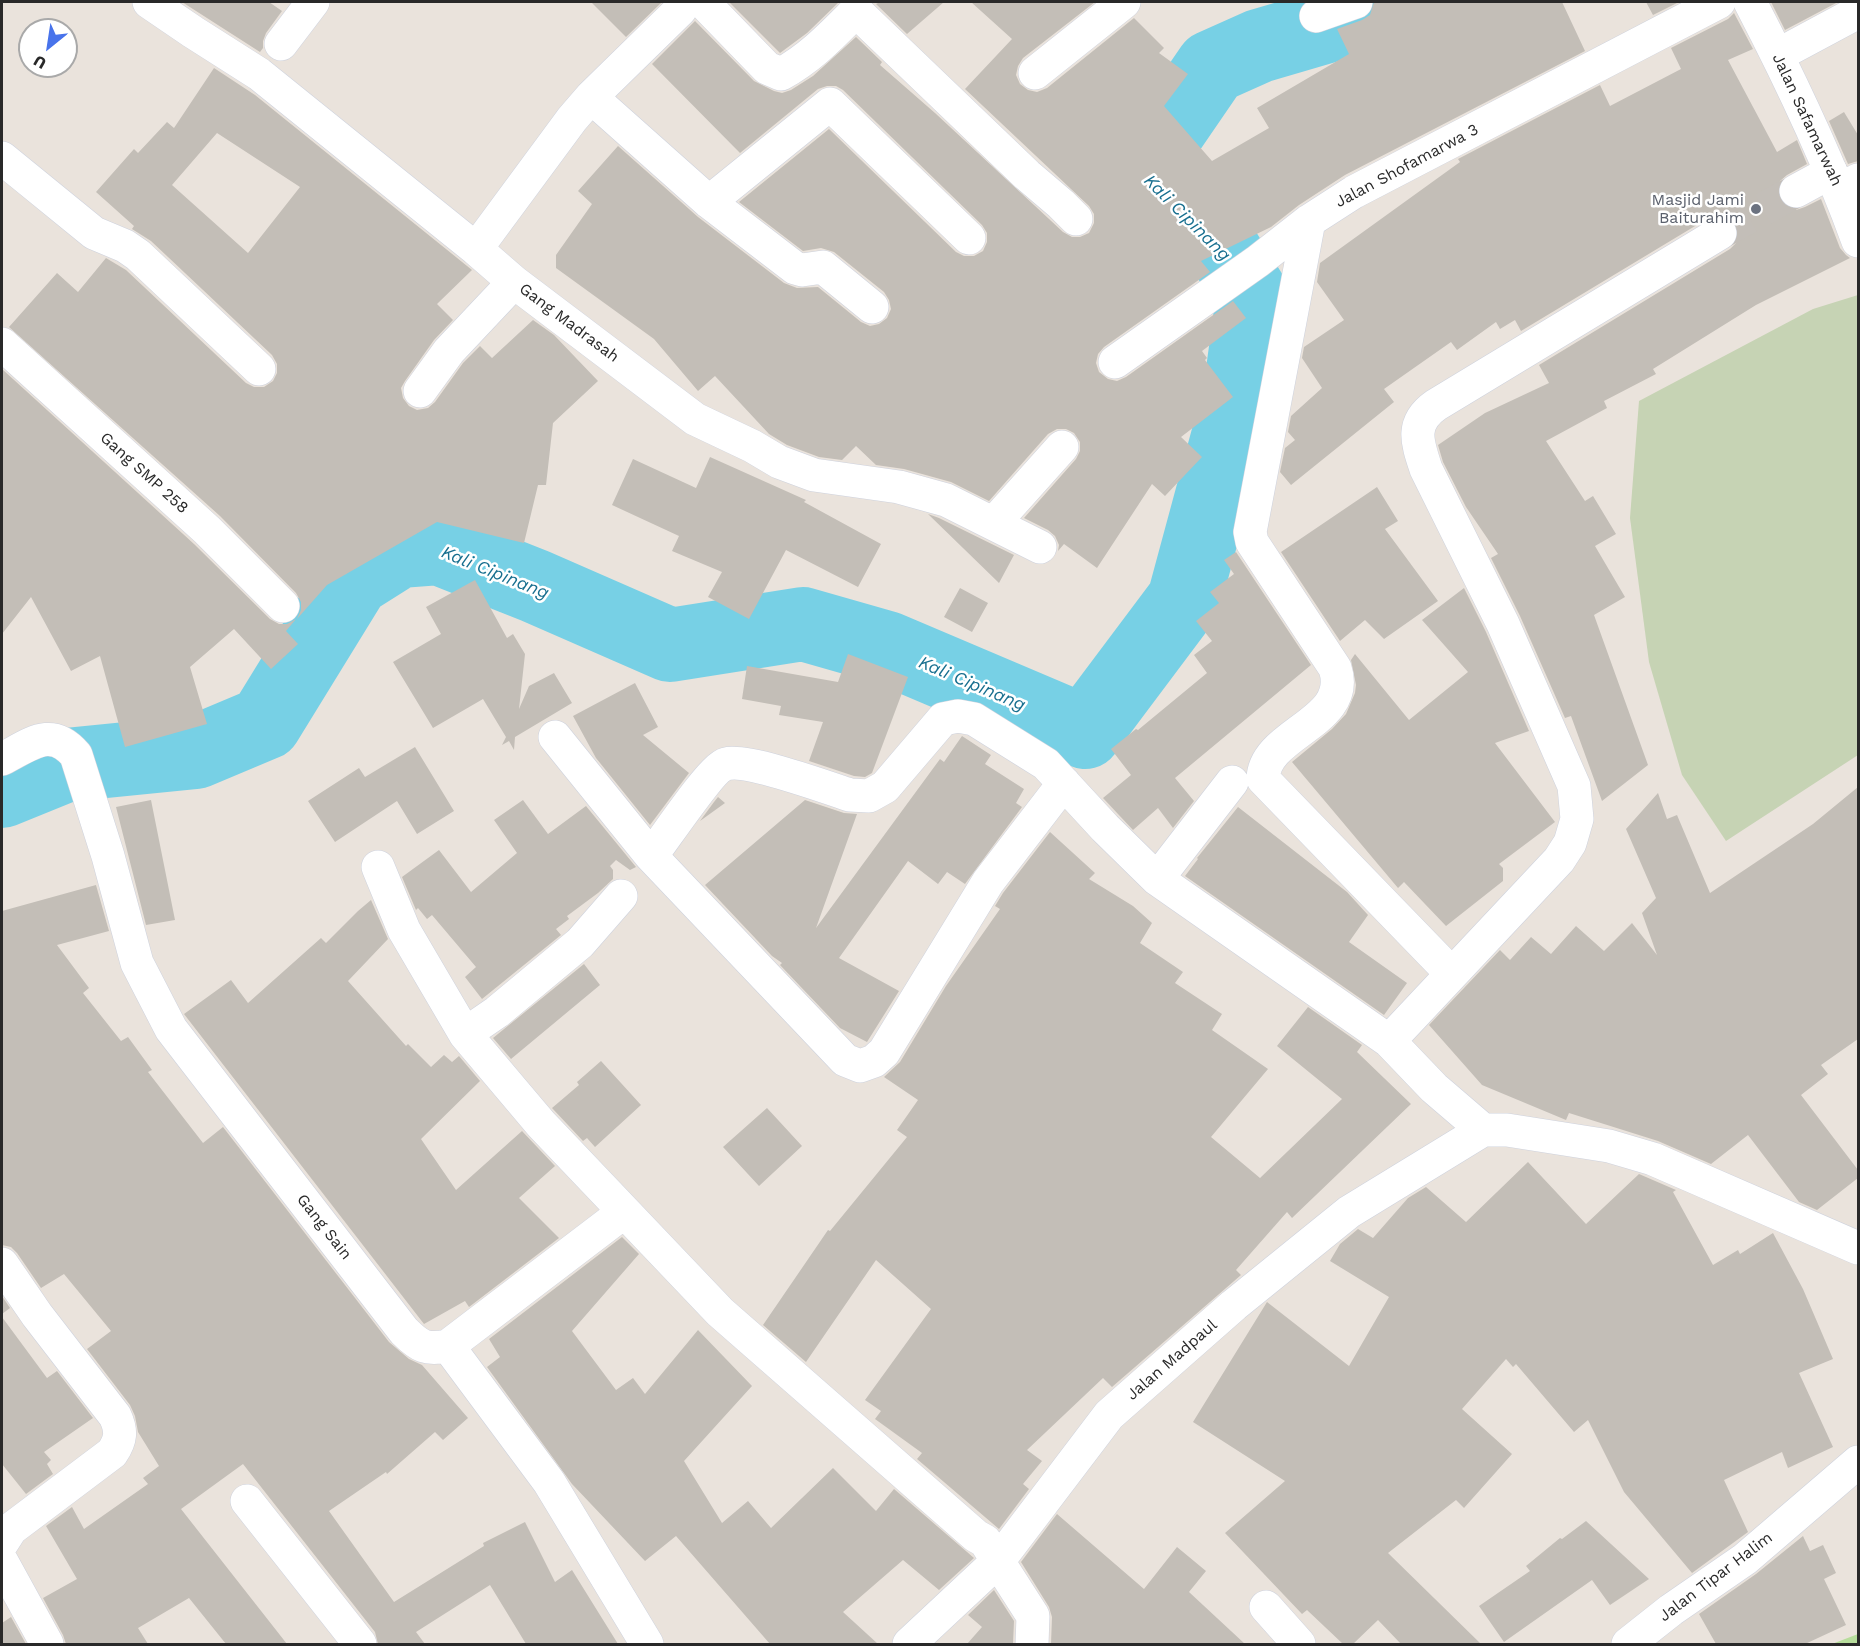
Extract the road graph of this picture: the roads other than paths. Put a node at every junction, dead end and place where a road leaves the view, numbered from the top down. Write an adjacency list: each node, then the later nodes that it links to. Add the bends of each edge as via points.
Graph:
1 (149, 2): 24 (street, Gang Madrasah, via 259,74)
2 (313, 2): 11 (street)
3 (685, 2): 14 (street)
4 (703, 2): 19 (street, via 767,68 781,74 817,50 858,13)
5 (1124, 2): 13 (street)
6 (1356, 2): 10 (street)
7 (1719, 2): 20 (street, Jalan Shofamarwa 3, via 1354,192)
8 (1750, 2): 12 (street, Jalan Safamarwah)
9 (1858, 12): 12 (street)
10 (1316, 16)
11 (281, 44)
12 (1778, 55): 16 (street, Jalan Safamarwah)
13 (1035, 72)
14 (591, 97): 18 (street); 24 (street)
15 (2, 159): 29 (street, via 94,233 138,255)
16 (1843, 181): 17 (street); 23 (street, Jalan Safamarwah)
17 (1796, 191)
18 (709, 202): 22 (street, via 830,104); 26 (street, via 795,268 824,267)
19 (1076, 219)
20 (1309, 221): 28 (street, Jalan Shofamarwa 3); 43 (street, via 1250,532 1252,542 1338,678 1337,690 1324,712 1270,756 1263,779)
21 (1720, 233): 43 (street, via 1436,405 1425,412 1419,423 1419,443 1426,469 1503,624 1574,786 1577,819 1570,843 1559,860)
22 (969, 238)
23 (1858, 241)
24 (476, 249): 25 (street, Gang Madrasah)
25 (514, 282): 30 (street, via 449,351); 32 (street, Gang Madrasah, via 695,419 779,462 814,475 899,487 946,500)
26 (872, 307)
27 (2, 344): 34 (street, Gang SMP 258, via 207,530)
28 (1115, 362)
29 (259, 369)
30 (420, 391)
31 (1062, 447): 32 (street)
32 (994, 523): 33 (street, Gang Madrasah)
33 (1040, 547)
34 (284, 606)
35 (555, 737): 39 (street)
36 (2, 759): 50 (street, Gang Sain, via 51,738 67,744 76,755 137,963 171,1029 404,1331 417,1344 431,1349)
37 (1232, 782): 41 (street)
38 (1064, 783): 39 (street, via 1046,764 974,718 958,716 943,719 885,787 868,796 850,795 745,763 725,764 711,775); 39 (street, via 988,882 884,1052 860,1066 845,1060); 41 (street)
39 (651, 856)
40 (378, 867): 44 (street, via 404,930)
41 (1157, 879): 45 (street)
42 (621, 896): 44 (street, via 580,944)
43 (1451, 973): 45 (street)
44 (465, 1034): 47 (street, via 541,1124)
45 (1389, 1041): 46 (street, via 1434,1088)
46 (1483, 1130): 48 (street, via 1507,1130 1609,1146 1653,1159); 54 (street, Jalan Madpaul, via 1349,1212 1234,1305 1118,1407)
47 (624, 1212): 50 (street); 54 (street, via 720,1312 985,1541)
48 (1858, 1248)
49 (2, 1264): 53 (street, via 121,1429 119,1443 112,1453 11,1529)
50 (448, 1346): 59 (street, via 549,1482)
51 (1858, 1462): 63 (street, Jalan Tipar Halim, via 1745,1559)
52 (248, 1501): 58 (street)
53 (2, 1543)
54 (999, 1560): 60 (street, Jalan Madpaul); 61 (street, via 1033,1616)
55 (2, 1562): 57 (street)
56 (1266, 1607): 62 (street)
57 (47, 1644)
58 (360, 1644)
59 (647, 1644)
60 (909, 1644)
61 (1032, 1644)
62 (1299, 1644)
63 (1628, 1644)

